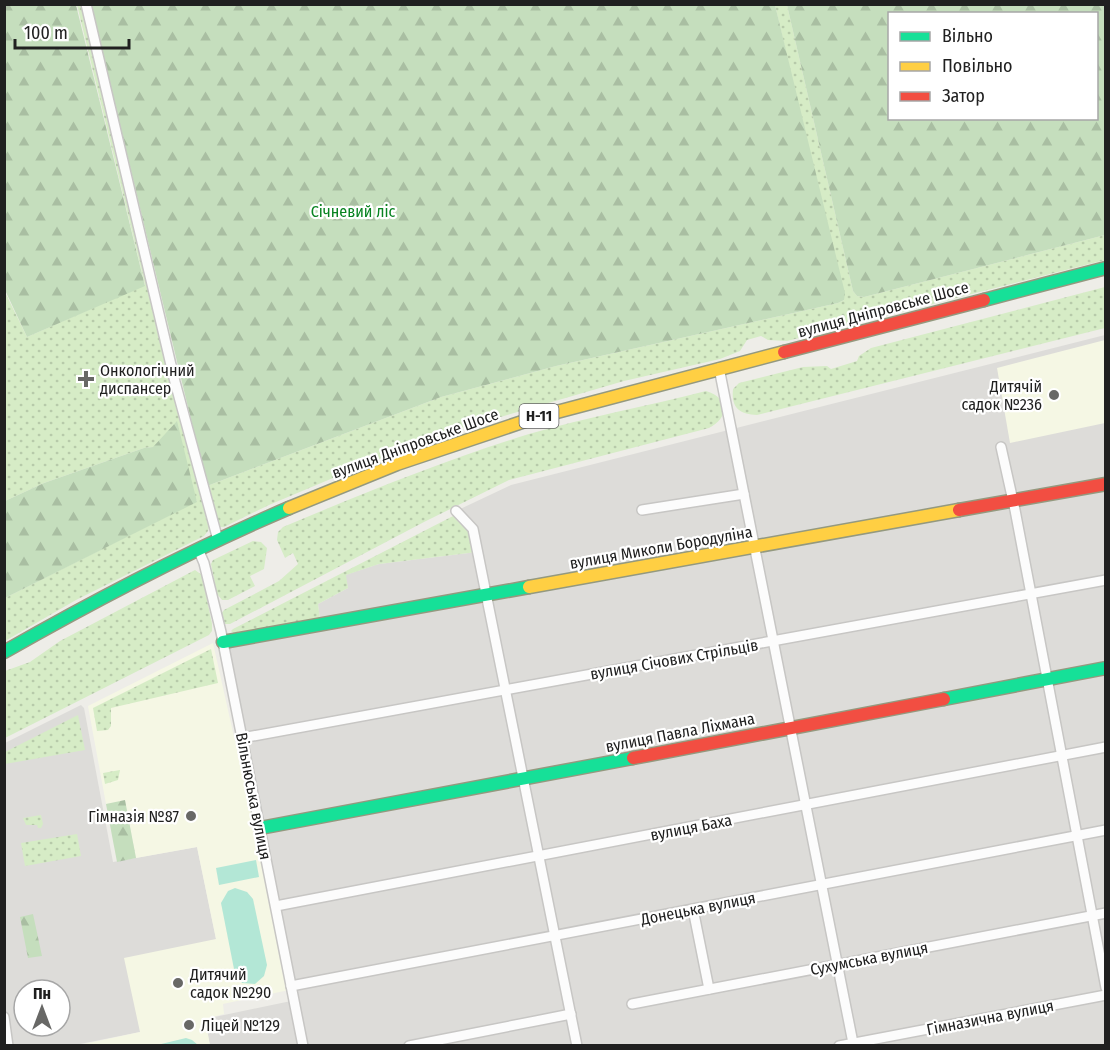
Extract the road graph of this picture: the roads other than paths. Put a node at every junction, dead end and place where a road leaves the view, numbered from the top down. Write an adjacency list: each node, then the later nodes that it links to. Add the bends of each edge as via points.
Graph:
1 (86, 4): 10 (street, via 175,382)
2 (1106, 268): 3 (street, вулиця Дніпровське Шосе / Н-11)
3 (719, 368): 6 (street); 10 (street, вулиця Дніпровське Шосе / Н-11, via 466,439)
4 (1001, 447): 7 (street)
5 (1106, 484): 7 (street, вулиця Миколи Бородуліна)
6 (744, 494): 8 (street); 11 (street)
7 (1013, 501): 11 (street, вулиця Миколи Бородуліна); 14 (street)
8 (642, 510)
9 (456, 512): 15 (street, via 472,529)
10 (218, 540): 12 (street, вулиця Дніпровське Шосе / Н-11)
11 (754, 547): 15 (street, вулиця Миколи Бородуліна); 16 (street)
12 (198, 549): 17 (street, Вільнюська вулиця); 18 (street, вулиця Дніпровське Шосе / Н-11, via 78,608)
13 (1106, 580): 14 (street, вулиця Січових Стрільців)
14 (1031, 594): 16 (street, вулиця Січових Стрільців); 20 (street)
15 (486, 595): 17 (street, вулиця Миколи Бородуліна); 21 (street)
16 (773, 641): 21 (street, вулиця Січових Стрільців); 22 (street)
17 (223, 642): 23 (street, Вільнюська вулиця)
18 (4, 652)
19 (1106, 668): 20 (street, вулиця Павла Ліхмана)
20 (1047, 679): 22 (street, вулиця Павла Ліхмана); 25 (street)
21 (505, 690): 23 (street, вулиця Січових Стрільців); 26 (street)
22 (790, 728): 26 (street, вулиця Павла Ліхмана); 27 (street)
23 (242, 738): 28 (street, Вільнюська вулиця)
24 (1106, 747): 25 (street, вулиця Баха)
25 (1061, 756): 27 (street, вулиця Баха); 30 (street)
26 (523, 778): 28 (street, вулиця Павла Ліхмана); 31 (street)
27 (806, 805): 31 (street, вулиця Баха); 32 (street)
28 (260, 828): 33 (street, Вільнюська вулиця)
29 (1106, 830): 30 (street, Донецька вулиця)
30 (1077, 836): 32 (street, Донецька вулиця); 36 (street)
31 (539, 856): 33 (street, вулиця Баха); 37 (street)
32 (821, 885): 34 (street, Донецька вулиця); 38 (street)
33 (276, 906): 39 (street, Вільнюська вулиця)
34 (693, 909): 37 (street, Донецька вулиця); 41 (street)
35 (1106, 913): 36 (street, Сухумська вулиця)
36 (1091, 914): 38 (street, Сухумська вулиця); 40 (street)
37 (555, 936): 39 (street, Донецька вулиця); 44 (street)
38 (837, 964): 41 (street, Сухумська вулиця); 46 (street)
39 (291, 986): 48 (street, Вільнюська вулиця)
40 (1106, 988)
41 (709, 989): 43 (street, Сухумська вулиця)
42 (1106, 995): 46 (street, Гімназична вулиця)
43 (632, 1004)
44 (571, 1014): 49 (street); 50 (street)
45 (4, 1017): 47 (street)
46 (853, 1043): 51 (street, Гімназична вулиця)
47 (8, 1046)
48 (303, 1046)
49 (409, 1046)
50 (577, 1046)
51 (839, 1046)

